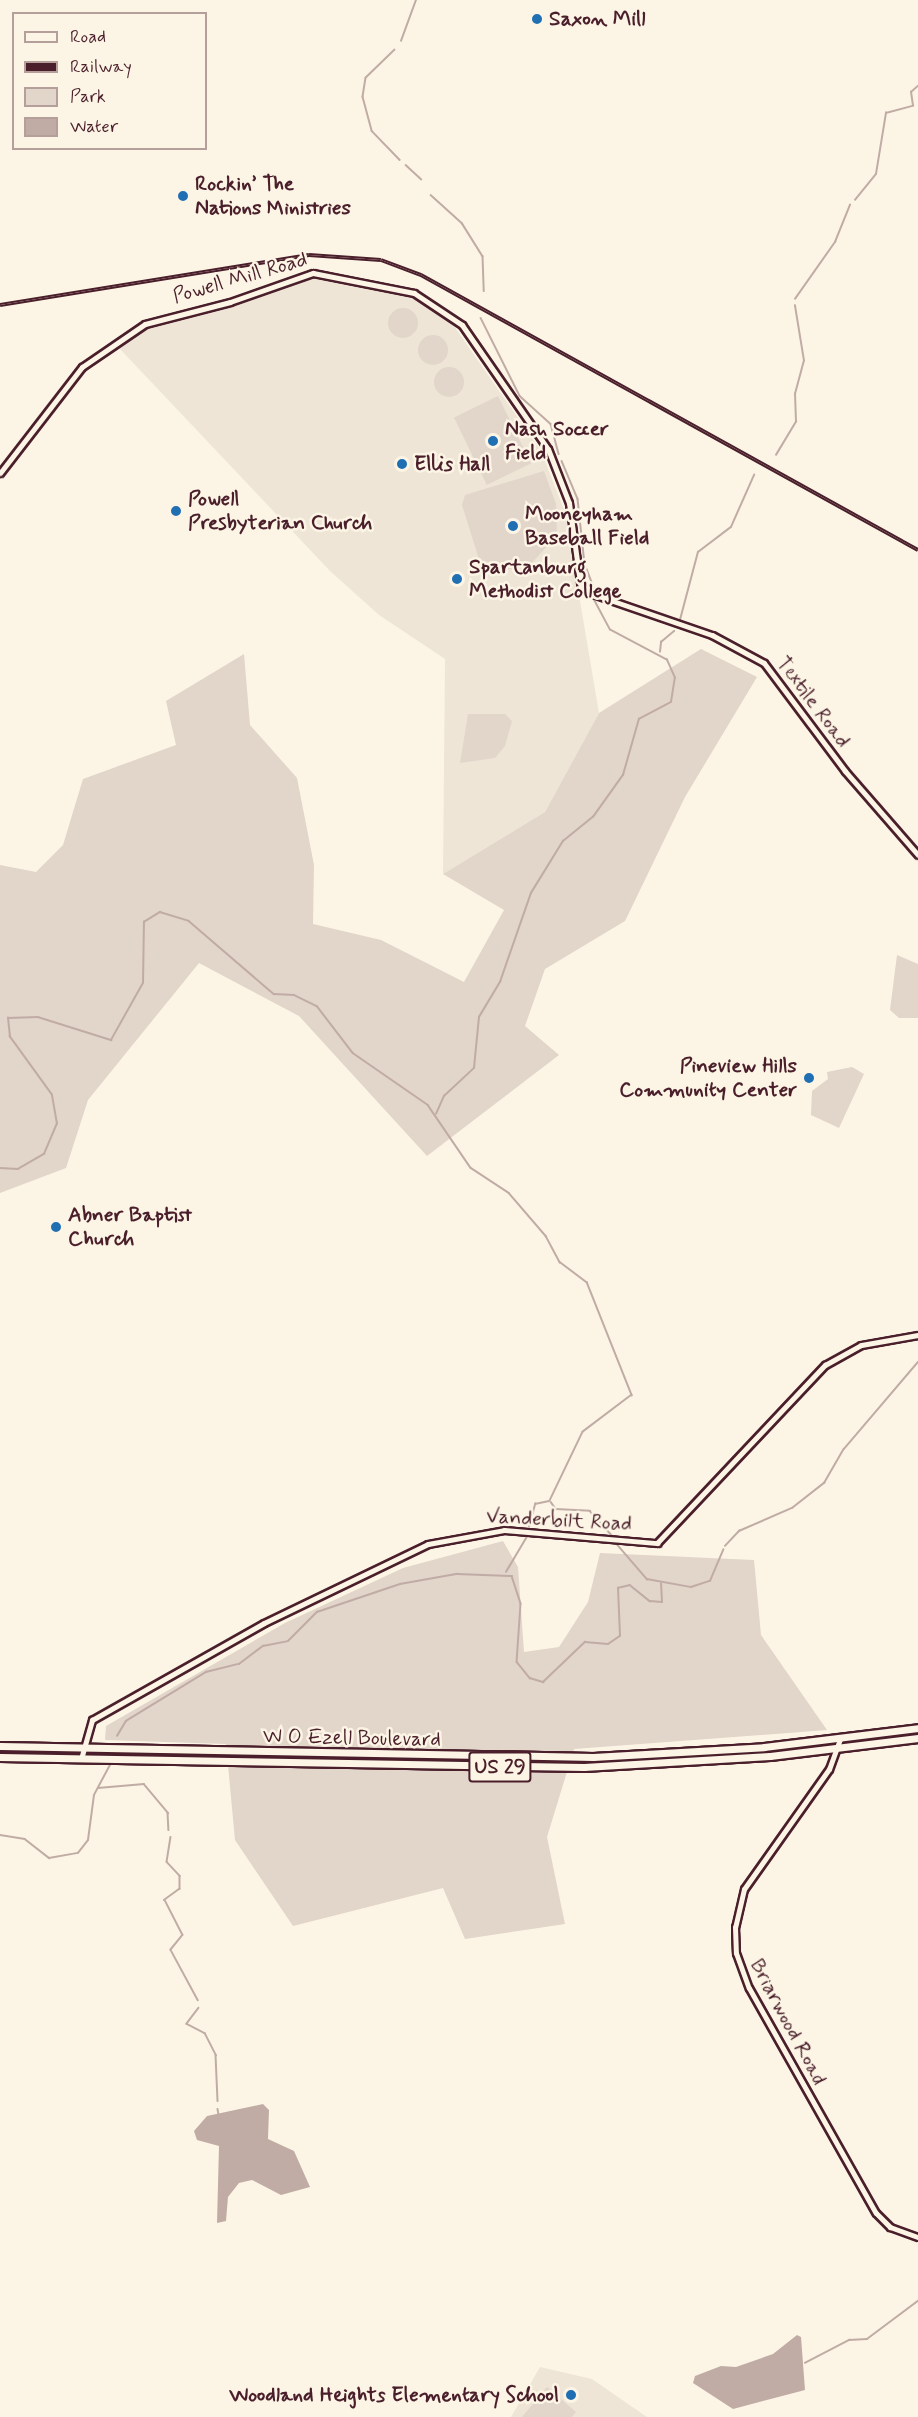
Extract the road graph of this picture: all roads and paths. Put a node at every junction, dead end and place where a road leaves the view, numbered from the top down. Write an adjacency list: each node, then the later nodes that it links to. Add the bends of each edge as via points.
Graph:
1 (0, 473): 2 (street, Powell Mill Road, via 74,376 121,336 158,318 230,302 284,279 318,272 344,276 425,297 471,337 558,470 571,511)
2 (581, 591): 3 (street, Textile Road, via 712,635 764,663 845,771)
3 (918, 855)
4 (918, 1335): 9 (street, Vanderbilt Road, via 861,1345 825,1365 657,1543 524,1530 444,1539 355,1577 222,1645 92,1720)
5 (918, 1728): 7 (main road, W O Ezell Boulevard / US 29)
6 (918, 1738): 11 (main road, W O Ezell Boulevard / US 29)
7 (840, 1739): 10 (main road, W O Ezell Boulevard / US 29); 11 (street)
8 (0, 1746): 9 (main road, W O Ezell Boulevard / US 29)
9 (83, 1747): 13 (main road, W O Ezell Boulevard / US 29); 15 (street, Vanderbilt Road)
10 (746, 1748): 13 (main road, W O Ezell Boulevard / US 29); 14 (main road)
11 (840, 1749): 14 (main road, W O Ezell Boulevard / US 29); 17 (street, Briarwood Road, via 744,1889 735,1927 736,1953 748,1988 879,2217)
12 (0, 1757): 15 (main road, W O Ezell Boulevard / US 29)
13 (547, 1757): 16 (main road)
14 (748, 1758): 16 (main road, W O Ezell Boulevard / US 29)
15 (81, 1759): 16 (main road, W O Ezell Boulevard / US 29)
16 (547, 1767)
17 (918, 2237)

